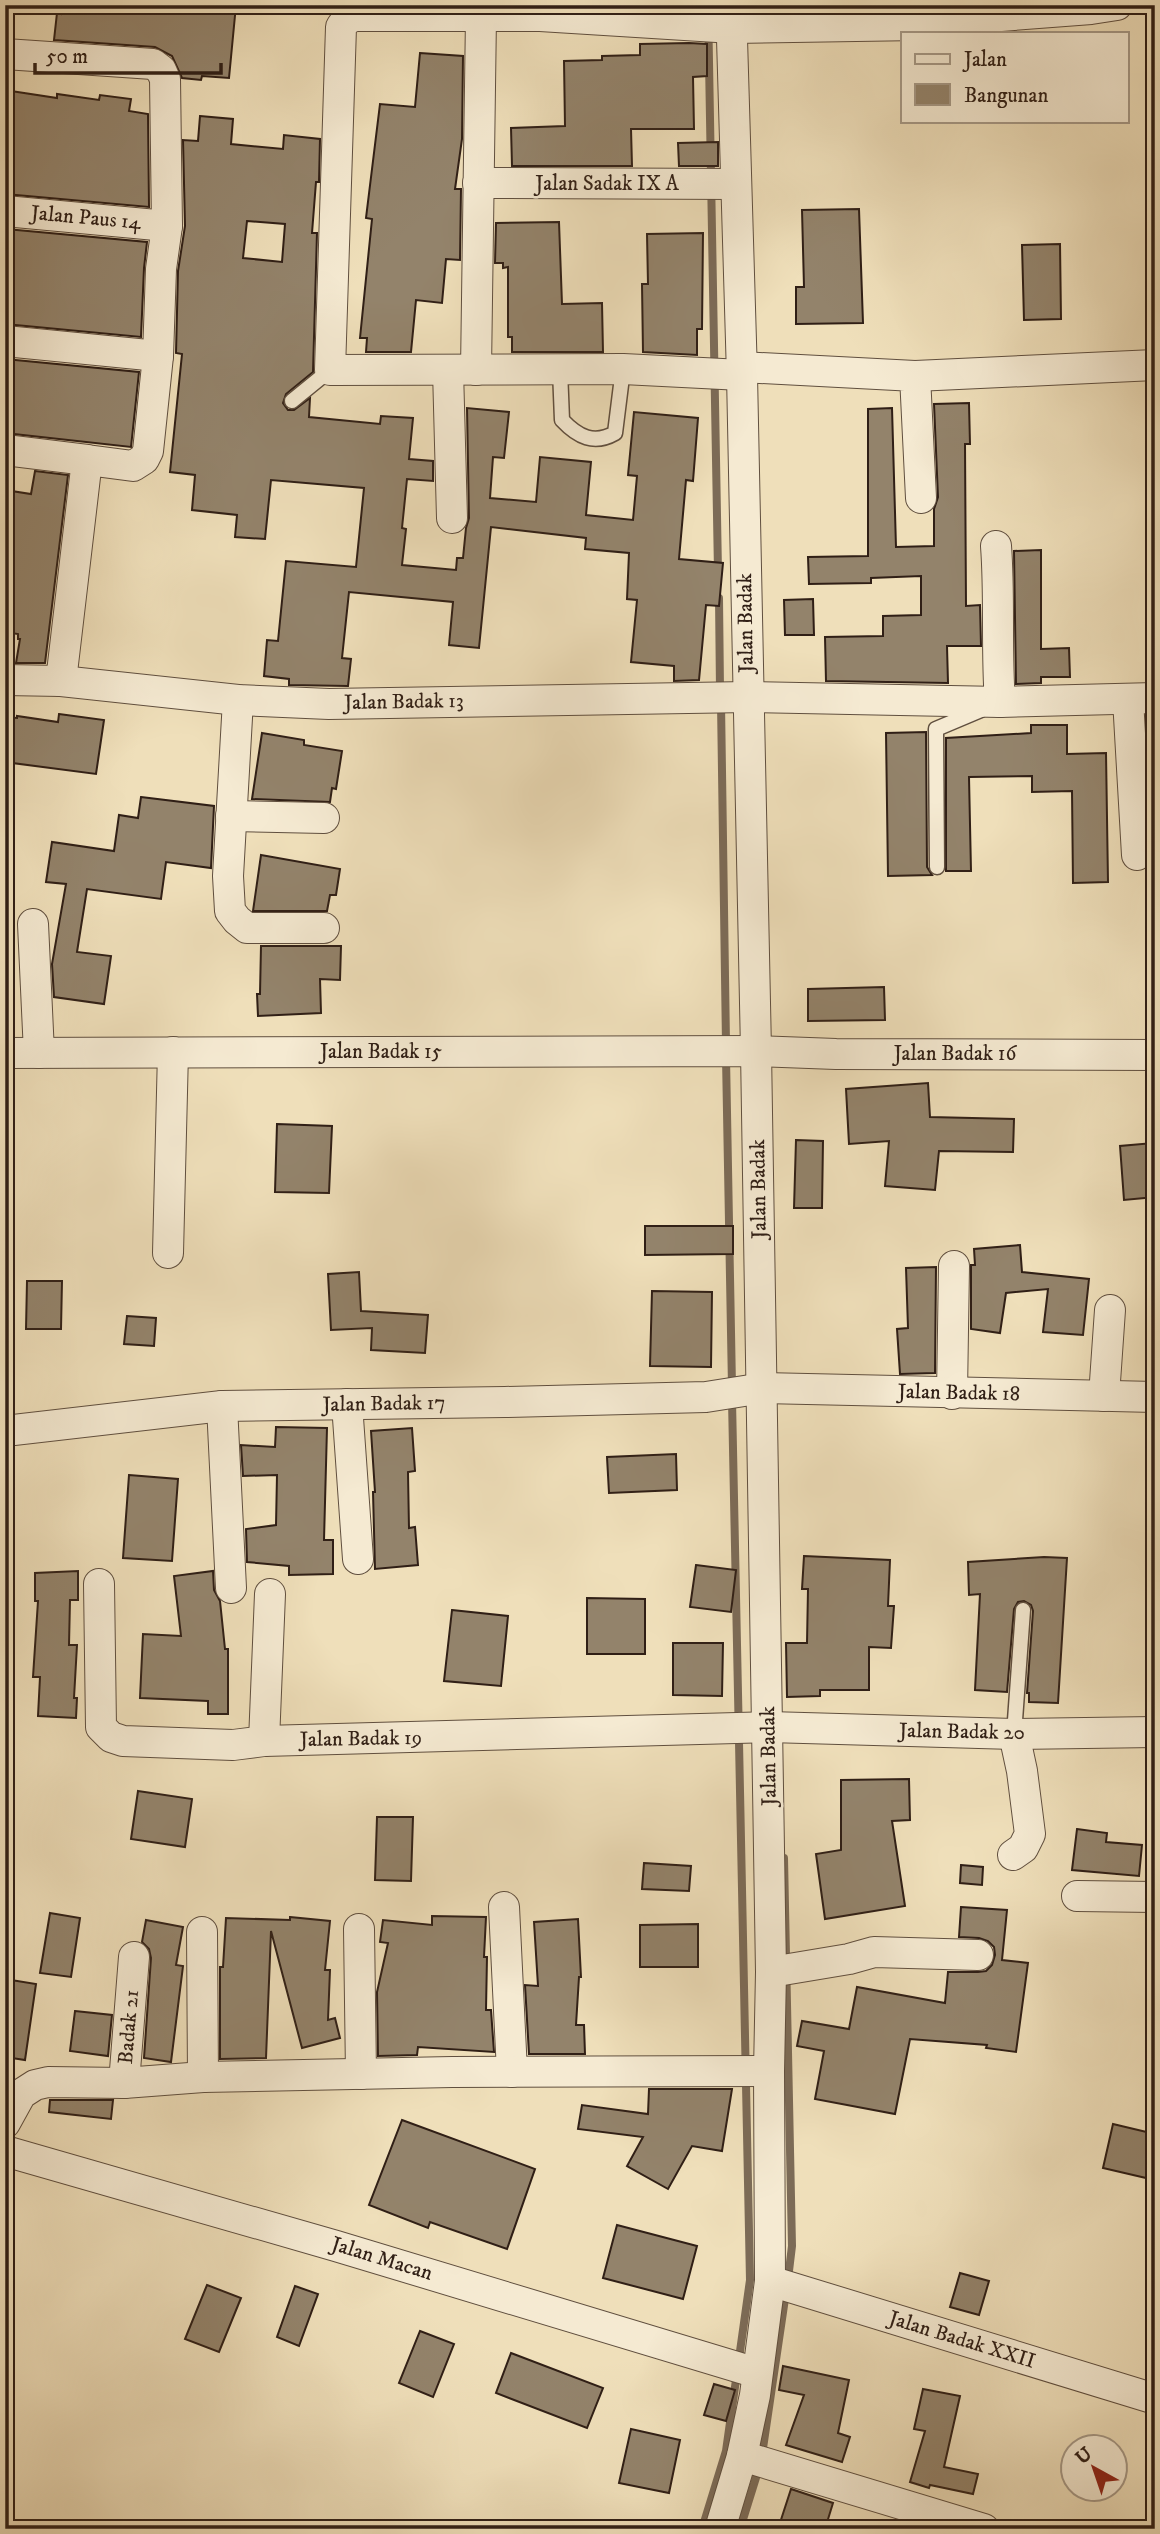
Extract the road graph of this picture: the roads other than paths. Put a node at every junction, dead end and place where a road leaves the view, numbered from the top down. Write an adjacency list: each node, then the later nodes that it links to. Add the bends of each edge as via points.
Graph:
1 (1117, 5): 3 (street)
2 (540, 11): 4 (street); 5 (street)
3 (988, 11): 5 (street, via 982,24)
4 (481, 16): 7 (street); 15 (street, via 354,16 341,27)
5 (732, 17): 8 (street, Jalan Badak)
6 (5, 54): 10 (street, via 153,64 161,70 165,79)
7 (478, 183): 8 (street, Jalan Sadak IX A); 16 (street)
8 (735, 184): 18 (street, Jalan Badak)
9 (5, 211): 10 (street, Jalan Paus 14)
10 (167, 226): 12 (street, via 160,269)
11 (5, 341): 12 (street)
12 (158, 356): 22 (street, via 144,459 133,466)
13 (1155, 366): 19 (street)
14 (623, 369): 17 (street); 17 (lane, via 618,423 615,433 606,439 585,439 562,421); 18 (street)
15 (330, 370): 16 (street); 20 (lane)
16 (462, 370): 17 (street); 24 (street)
17 (560, 370)
18 (742, 371): 19 (street); 28 (street, Jalan Badak)
19 (915, 376): 23 (street)
20 (292, 401)
21 (5, 450): 22 (street)
22 (87, 460): 27 (street)
23 (921, 498)
24 (452, 518)
25 (996, 547): 31 (street)
26 (5, 680): 27 (street, Jalan Badak 13)
27 (56, 680): 30 (street, Jalan Badak 13)
28 (748, 697): 30 (street, Jalan Badak 13, via 329,704); 31 (street, Jalan Badak 13); 38 (street, Jalan Badak)
29 (1142, 698): 31 (street, Jalan Badak 13); 34 (street)
30 (238, 700): 32 (street)
31 (1000, 702): 35 (lane, via 936,729)
32 (231, 816): 33 (street); 37 (street, via 230,911 237,920 247,928)
33 (324, 818)
34 (1137, 855)
35 (937, 867)
36 (33, 924): 41 (street)
37 (324, 928)
38 (756, 1051): 39 (street, Jalan Badak 15); 42 (street, Jalan Badak 16); 46 (street, Jalan Badak)
39 (173, 1052): 41 (street, Jalan Badak 15); 43 (street)
40 (5, 1053): 41 (street, Jalan Badak 15)
41 (39, 1053)
42 (1155, 1055)
43 (169, 1253)
44 (954, 1266): 47 (street)
45 (1110, 1310): 48 (street)
46 (763, 1388): 47 (street, Jalan Badak 18); 50 (street, Jalan Badak 17, via 705,1397); 58 (street, Jalan Badak)
47 (952, 1394): 48 (street, Jalan Badak 18)
48 (1104, 1396): 49 (street, Jalan Badak 18)
49 (1155, 1397)
50 (347, 1405): 51 (street, Jalan Badak 17); 53 (street)
51 (222, 1406): 52 (street, Jalan Badak 17); 55 (street)
52 (5, 1431)
53 (358, 1559)
54 (99, 1584): 61 (street, Jalan Badak 19, via 101,1727 111,1738 233,1745)
55 (231, 1588)
56 (270, 1594): 61 (street)
57 (1023, 1610): 60 (lane)
58 (769, 1727): 60 (street, Jalan Badak 20); 61 (street, Jalan Badak 19); 70 (street, Jalan Badak)
59 (1155, 1732): 60 (street, Jalan Badak 20)
60 (1014, 1734): 62 (street, via 1030,1834)
61 (264, 1741)
62 (1013, 1855)
63 (1077, 1896): 64 (street)
64 (1155, 1897)
65 (504, 1907): 71 (street)
66 (359, 1929): 73 (street)
67 (202, 1932): 74 (street)
68 (978, 1955): 70 (street, via 874,1952)
69 (134, 1957): 75 (street, Badak 21)
70 (771, 1972): 72 (street, Jalan Badak)
71 (512, 2071): 72 (street); 73 (street)
72 (769, 2071): 78 (street, Jalan Badak)
73 (361, 2074): 74 (street)
74 (204, 2077): 75 (street)
75 (124, 2083): 76 (street, Badak 21, via 35,2085 21,2094)
76 (5, 2123)
77 (5, 2151): 79 (street, Jalan Macan)
78 (770, 2281): 79 (street, Jalan Badak); 80 (street, Jalan Badak XXII)
79 (757, 2373): 81 (street, Jalan Badak)
80 (1155, 2399)
81 (742, 2456): 82 (street, Jalan Badak); 83 (street)
82 (720, 2529)
83 (984, 2529)

